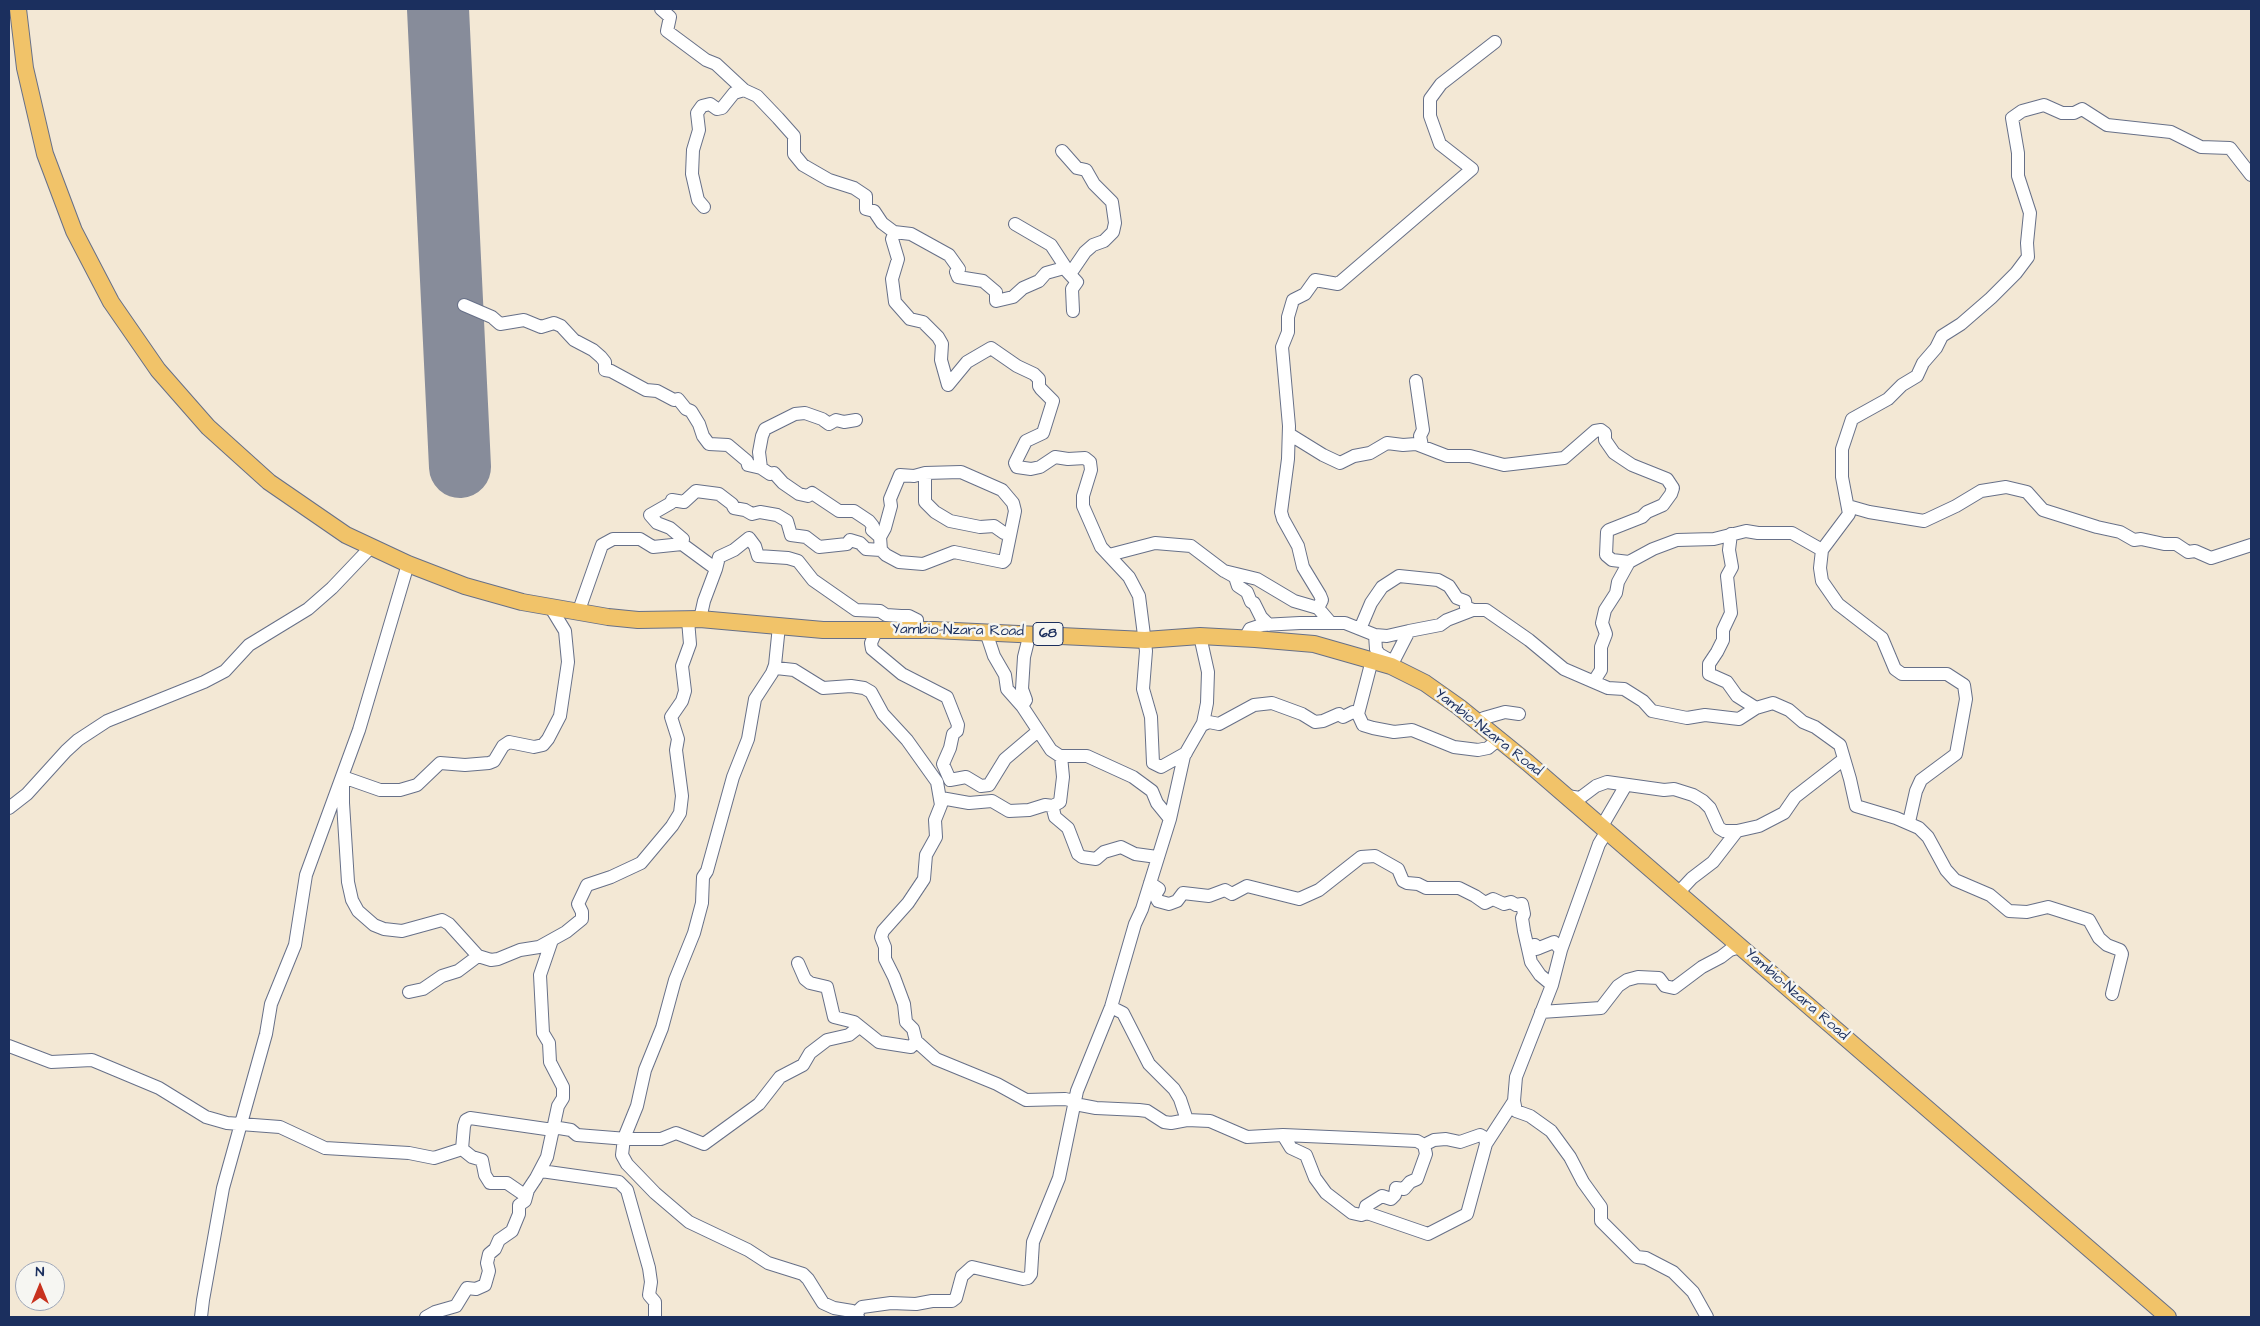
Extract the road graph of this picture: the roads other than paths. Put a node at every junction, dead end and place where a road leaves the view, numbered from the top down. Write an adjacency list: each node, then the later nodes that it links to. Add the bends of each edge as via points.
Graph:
1 (18, 9): 25 (main road, Yambio-Nzara Road / 68, via 30,97 54,180 85,255 125,325 169,384 229,447 301,505 346,535)
2 (661, 9): 4 (street, via 670,17 667,31 716,64)
3 (1495, 42): 15 (street, via 1441,84 1430,99 1430,116 1440,144 1472,169 1338,284 1315,280 1305,294 1293,300 1282,347)
4 (744, 90): 7 (street, via 734,93 722,108 717,109 710,104 702,106 697,113 699,130 693,150 692,174 698,200); 9 (street, via 757,96 794,136 794,154 803,165 866,196 866,209 874,211 882,223)
5 (1062, 152): 10 (street, via 1076,168 1086,170 1094,184 1112,202 1114,213 1112,232 1085,252)
6 (2251, 175): 19 (street, via 2230,148 2201,147 2171,132 2107,125 2082,109 2062,113 2044,105 2022,110 2012,118 2018,176 2030,214 2028,257 1991,298 1942,336 1917,376 1888,399 1852,419 1842,449 1842,477)
7 (704, 206)
8 (1015, 224): 10 (street, via 1051,245)
9 (895, 232): 10 (street, via 911,234 949,255 959,269 956,272 958,277 983,281 996,292 996,301 1013,297 1046,273 1064,268); 27 (street, via 892,239 898,258 892,279 895,302 910,319 923,322 938,337 948,385 968,361 991,348 1039,379 1039,386 1049,395 1052,406 1043,433 1026,441 1015,463 1017,467 1031,469 1055,457 1084,458 1090,462 1083,506 1101,546)
10 (1070, 274): 12 (street, via 1076,282 1072,289)
11 (464, 305): 17 (street, via 500,324 524,320 542,327 554,323 561,326 574,340 601,357 605,370 646,390 678,399 686,410 692,411 709,444 728,446 748,465)
12 (1072, 310)
13 (1416, 381): 16 (street, via 1423,425)
14 (856, 420): 17 (street, via 836,420 829,424 805,413 795,414 765,429 759,452)
15 (1289, 434): 16 (street, via 1340,462 1370,453 1387,443); 34 (street, via 1281,512 1298,546 1303,567 1319,590 1322,600)
16 (1422, 446): 28 (street, via 1453,457 1470,456 1504,465 1522,464 1564,458 1592,433 1601,430 1614,453 1632,465 1666,479 1673,488 1663,505 1607,532 1606,555 1612,560)
17 (761, 468): 23 (street, via 778,476 799,494 808,496 812,493 839,511 858,513 871,523)
18 (925, 473): 20 (street, via 925,502 935,512 950,521 980,527 994,526); 20 (street, via 961,472 1002,490 1013,503 1015,511); 23 (street, via 900,475 890,499)
19 (1848, 506): 24 (street, via 1924,521 1981,492 2006,487 2027,492 2043,510 2120,532 2134,540 2176,544 2188,552 2195,551 2211,558); 26 (street, via 1849,514)
20 (1009, 533): 23 (street, via 1003,562 954,552 923,564 899,562 886,555)
21 (1731, 534): 26 (street, via 1746,531 1792,533); 28 (street, via 1714,539 1677,540 1653,548); 57 (street, via 1732,567 1728,576 1731,613 1718,652 1708,664 1709,674 1727,682 1737,696)
22 (682, 544): 23 (street, via 683,539 650,515 672,500 684,502 696,491 719,494 734,508 752,514 777,515 787,521 791,535 806,537 819,547 847,544 850,540 860,543 866,550); 30 (street); 36 (street, via 653,547 640,540 613,539 602,544)
23 (881, 544)
24 (2251, 545)
25 (371, 547): 29 (main road, Yambio-Nzara Road / 68); 74 (street, via 308,609 249,646 225,671 107,721 66,751 27,794)
26 (1822, 550): 76 (street, via 1822,581 1838,604 1882,638 1895,669 1902,674 1947,674 1964,685 1966,690 1956,754 1921,780)
27 (1109, 554): 31 (street, via 1155,544 1191,546); 50 (street, via 1130,577 1140,596)
28 (1629, 562): 55 (street, via 1605,610 1602,623 1606,634 1601,647 1601,670)
29 (408, 564): 33 (main road, Yambio-Nzara Road / 68, via 474,589); 67 (street)
30 (716, 569): 37 (street); 43 (street, via 719,557 749,538 758,556 798,561 813,580 856,610 909,616 917,620)
31 (1224, 571): 32 (street, via 1257,579); 44 (street, via 1235,577 1238,586 1247,592 1250,602 1258,608)
32 (1294, 601): 34 (street); 39 (street, via 1299,608)
33 (551, 608): 36 (main road, Yambio-Nzara Road / 68); 67 (street, via 565,631 568,662 560,716 542,745 534,747 509,742 489,763 440,763 417,786 400,790 380,790)
34 (1318, 608): 38 (street)
35 (1473, 610): 42 (street, via 1466,607 1465,601 1457,598 1449,586 1438,580 1399,576 1382,587); 45 (street, via 1440,625); 55 (street, via 1486,610 1564,669)
36 (578, 613): 37 (main road, Yambio-Nzara Road / 68, via 638,620)
37 (694, 620): 40 (main road, Yambio-Nzara Road / 68); 82 (street, via 682,666 685,691 670,717 678,739 680,813 641,863 587,885 578,904 582,919)
38 (1330, 622): 39 (street); 42 (street)
39 (1300, 623): 44 (street); 51 (street)
40 (779, 626): 41 (main road, Yambio-Nzara Road / 68, via 823,630); 54 (street)
41 (877, 629): 43 (main road, Yambio-Nzara Road / 68); 68 (street, via 872,648 902,674 947,697 958,725 943,764 949,779 966,777)
42 (1360, 629): 48 (street)
43 (916, 630): 46 (main road, Yambio-Nzara Road / 68)
44 (1272, 630): 49 (main road, Yambio-Nzara Road / 68, via 1245,638); 51 (main road, Yambio-Nzara Road / 68)
45 (1409, 631): 48 (street); 53 (street)
46 (986, 632): 47 (main road, Yambio-Nzara Road / 68); 56 (street, via 1005,675 1007,689)
47 (1030, 633): 50 (main road, Yambio-Nzara Road / 68); 56 (street, via 1024,657 1022,690 1026,700)
48 (1375, 635): 53 (street, via 1376,649)
49 (1200, 636): 50 (main road, Yambio-Nzara Road / 68); 61 (street, via 1208,672)
50 (1144, 640): 64 (street, via 1143,689 1151,717 1152,763 1161,767)
51 (1296, 642): 52 (main road, Yambio-Nzara Road / 68)
52 (1372, 660): 53 (main road, Yambio-Nzara Road / 68); 58 (street)
53 (1392, 664): 60 (main road, Yambio-Nzara Road / 68, via 1425,683)
54 (775, 665): 71 (street, via 776,668 794,670 823,688 851,686 871,692 883,714 932,773); 102 (street, via 755,698 748,740 703,877 702,903 694,933 675,980)
55 (1594, 681): 57 (street, via 1608,688 1624,690 1652,711 1687,718 1705,715 1740,719)
56 (1022, 706): 62 (street)
57 (1756, 708): 66 (street, via 1773,703 1789,710 1840,746)
58 (1358, 714): 61 (street, via 1353,712 1343,717 1339,714 1315,722 1272,703 1254,705 1220,724); 63 (street, via 1363,725 1394,732 1412,730 1454,747 1478,750 1488,748)
59 (1519, 714): 60 (street, via 1505,712)
60 (1478, 722): 63 (main road, Yambio-Nzara Road / 68)
61 (1202, 725): 64 (street)
62 (1038, 731): 65 (street, via 1051,750); 68 (street, via 1005,759 989,785)
63 (1499, 739): 70 (main road, Yambio-Nzara Road / 68)
64 (1186, 753): 75 (street)
65 (1061, 756): 73 (street, via 1060,802); 75 (street, via 1087,756 1133,777 1152,791 1156,802)
66 (1844, 759): 76 (street, via 1856,806); 78 (street, via 1795,798 1784,813 1759,826)
67 (343, 777): 86 (street, via 348,882 358,911 374,925 392,931 442,920); 99 (street, via 306,875 295,945 271,1004)
68 (981, 786): 72 (street)
69 (1626, 786): 70 (street, via 1607,782 1580,798); 77 (street); 78 (street, via 1674,789 1694,795 1710,808 1719,828)
70 (1567, 796): 77 (main road, Yambio-Nzara Road / 68)
71 (941, 798): 72 (street, via 969,803); 94 (street, via 935,820 936,837 926,855 923,882 881,937 885,959 904,1004 906,1022 913,1029)
72 (992, 801): 73 (street, via 1009,811)
73 (1053, 806): 79 (street, via 1055,817 1068,828 1082,857 1096,859 1104,852 1121,847 1135,854)
74 (9, 808)
75 (1170, 819): 79 (street)
76 (1909, 822): 90 (street, via 1928,837 1955,880 1990,895 2009,911 2027,912 2048,907 2089,920 2099,938 2122,954)
77 (1605, 829): 81 (main road, Yambio-Nzara Road / 68); 85 (street)
78 (1737, 831): 81 (street, via 1713,862)
79 (1157, 857): 80 (street)
80 (1150, 883): 83 (street, via 1159,889 1158,901 1170,904 1184,894 1209,896 1225,890 1232,894 1247,886 1299,899 1319,890 1361,857 1375,856 1398,869 1407,883 1426,888 1459,888 1485,903 1493,898 1504,904 1522,904); 91 (street)
81 (1678, 893): 84 (main road, Yambio-Nzara Road / 68)
82 (552, 940): 86 (street, via 498,959); 100 (street, via 540,975 543,1033 549,1043 550,1062 563,1087 563,1098)
83 (1529, 946): 85 (street, via 1535,945 1536,948 1554,942); 88 (street, via 1531,962)
84 (1740, 947): 92 (street, via 1702,967 1674,988 1664,986 1659,978 1638,977 1618,986 1601,1008); 114 (main road, Yambio-Nzara Road / 68)
85 (1561, 950): 88 (street)
86 (478, 956): 89 (street, via 458,971 442,976 423,989)
87 (798, 963): 93 (street, via 805,979 827,987 834,1017 854,1022)
88 (1552, 986): 92 (street)
89 (409, 992)
90 (2112, 994)
91 (1111, 1007): 97 (street); 98 (street, via 1122,1011 1152,1068 1180,1099)
92 (1541, 1012): 96 (street, via 1516,1077)
93 (859, 1027): 94 (street, via 883,1043 911,1047); 102 (street, via 849,1035 827,1040 810,1053 803,1065 780,1077 759,1104 706,1144 676,1132 660,1139)
94 (916, 1041): 97 (street, via 936,1059 997,1084 1022,1099)
95 (9, 1046): 99 (street, via 52,1062 91,1060 159,1088 206,1117 227,1123)
96 (1514, 1101): 103 (street); 113 (street, via 1516,1111 1530,1116 1551,1131 1570,1157 1601,1207 1601,1222 1636,1257 1646,1258 1673,1272 1693,1292)
97 (1074, 1102): 98 (street, via 1096,1108 1148,1111 1164,1122); 109 (street, via 1059,1178 1034,1239 1032,1269 1028,1278 972,1267 962,1276 956,1298 952,1301 862,1307)
98 (1186, 1120): 101 (street, via 1210,1121 1247,1137)
99 (243, 1123): 105 (street, via 280,1128 336,1150 395,1151 434,1158); 110 (street, via 223,1188)
100 (552, 1128): 102 (street, via 571,1130 578,1135); 105 (street, via 470,1118 464,1126); 106 (street, via 549,1150)
101 (1283, 1135): 104 (street, via 1414,1141); 108 (street, via 1291,1148 1306,1155 1315,1178 1326,1193 1352,1213 1361,1215)
102 (624, 1138): 109 (street, via 622,1155 626,1164 689,1222 776,1267 803,1274 823,1303)
103 (1486, 1144): 104 (street, via 1484,1136 1478,1135 1460,1142 1434,1140); 108 (street, via 1467,1214 1447,1226 1428,1234)
104 (1424, 1145): 108 (street, via 1426,1154 1417,1179 1404,1189 1396,1188 1391,1199 1382,1196 1366,1206)
105 (462, 1149): 107 (street, via 482,1160 490,1183 508,1183 522,1194)
106 (541, 1171): 107 (street); 112 (street, via 618,1182 628,1190 650,1268 649,1295 655,1302)
107 (528, 1190): 111 (street, via 525,1201 519,1205 512,1231 489,1254 487,1263 490,1271 485,1286 467,1288 456,1306)
108 (1364, 1212)
109 (857, 1315)
110 (201, 1317)
111 (426, 1317)
112 (656, 1317)
113 (1707, 1317)
114 (2168, 1317)

